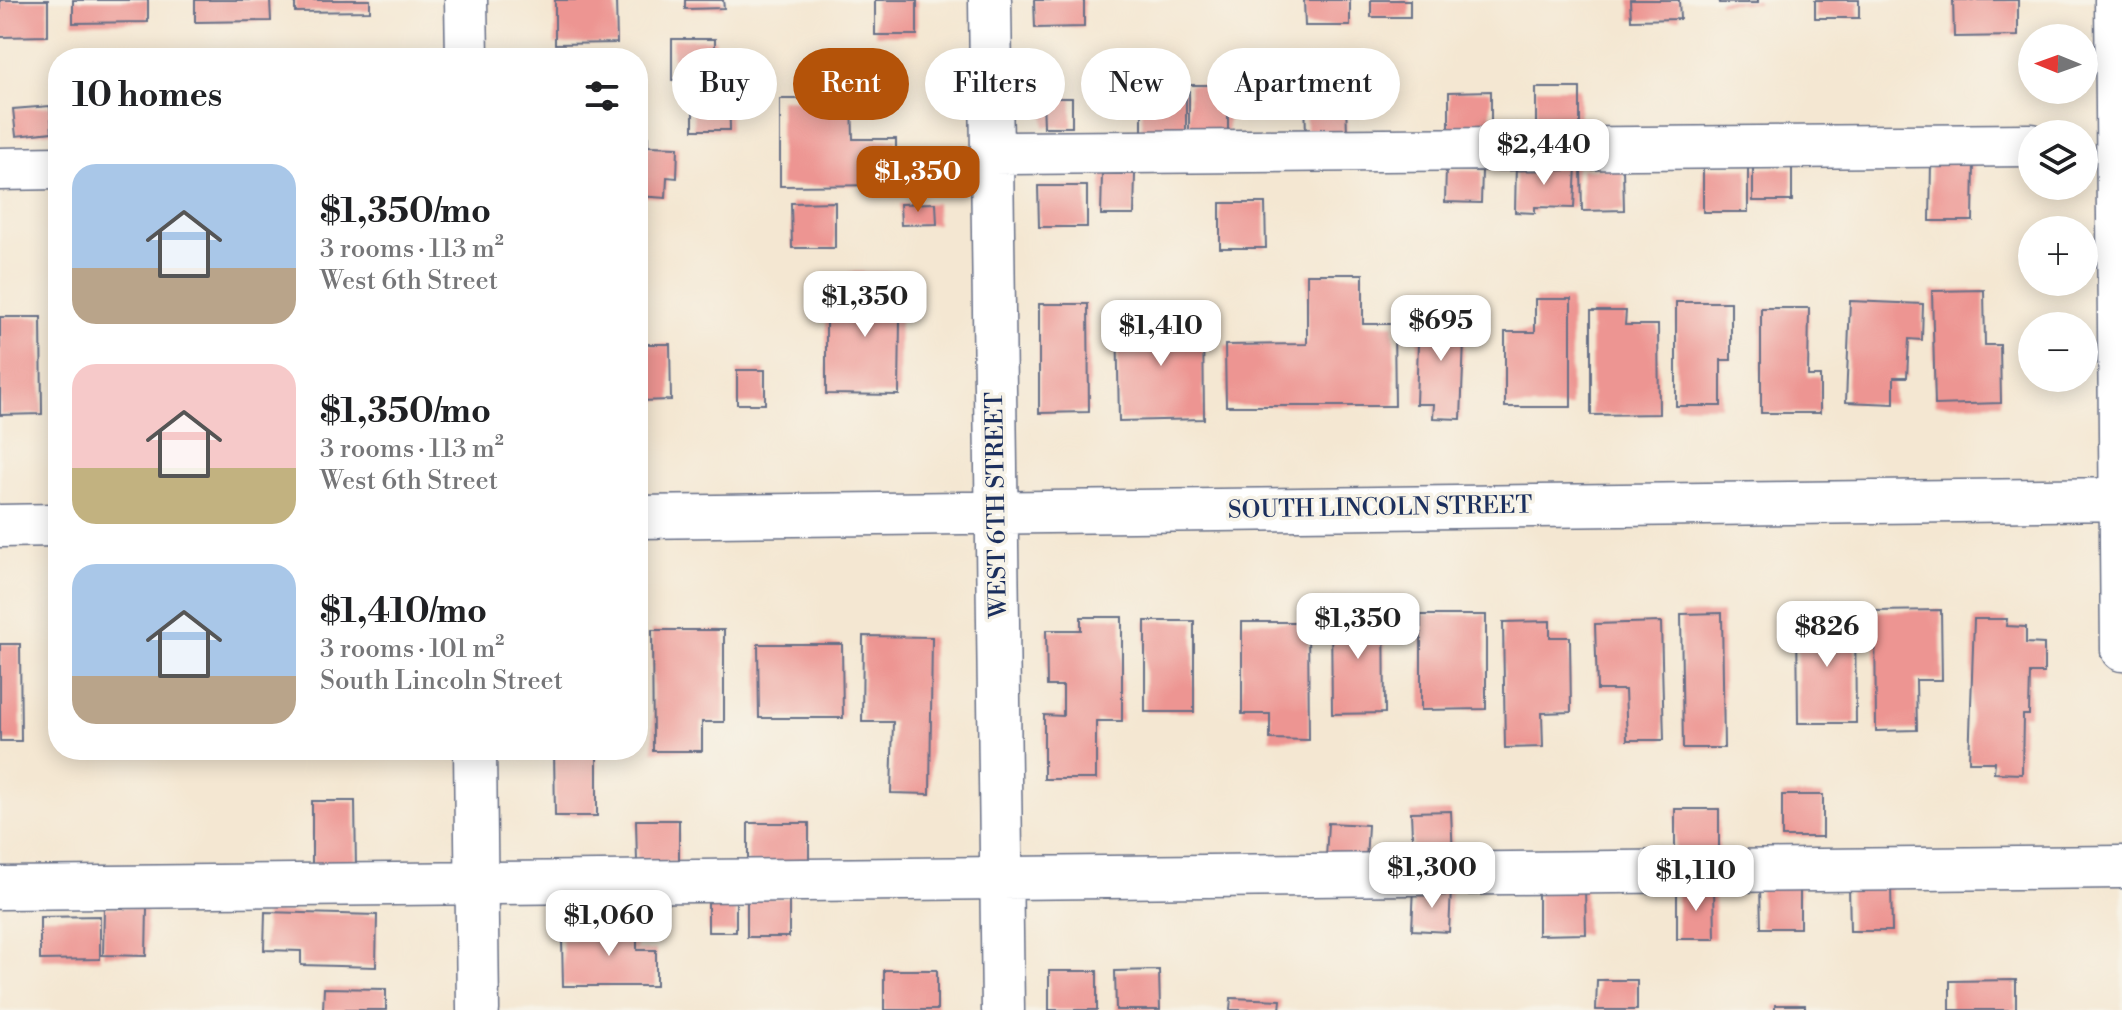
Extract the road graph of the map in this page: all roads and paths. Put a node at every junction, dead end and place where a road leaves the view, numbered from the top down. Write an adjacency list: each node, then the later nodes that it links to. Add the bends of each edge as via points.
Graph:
1 (466, 0): 4 (street)
2 (990, 0): 7 (street, WEST 6TH STREET)
3 (2116, 0): 6 (street)
4 (467, 48)
5 (2018, 145): 7 (street)
6 (2101, 145): 10 (street)
7 (992, 153): 11 (street, WEST 6TH STREET)
8 (48, 168): 9 (street)
9 (0, 169)
10 (2122, 499): 11 (street, SOUTH LINCOLN STREET); 15 (street)
11 (997, 512): 12 (street, SOUTH LINCOLN STREET); 18 (street, WEST 6TH STREET)
12 (648, 517)
13 (48, 525): 14 (street)
14 (0, 526)
15 (2122, 650)
16 (475, 760): 19 (street)
17 (2122, 867): 18 (street)
18 (1001, 878): 19 (street); 22 (street, WEST 6TH STREET)
19 (477, 883): 20 (street); 21 (street)
20 (0, 888)
21 (478, 1010)
22 (1003, 1010)

